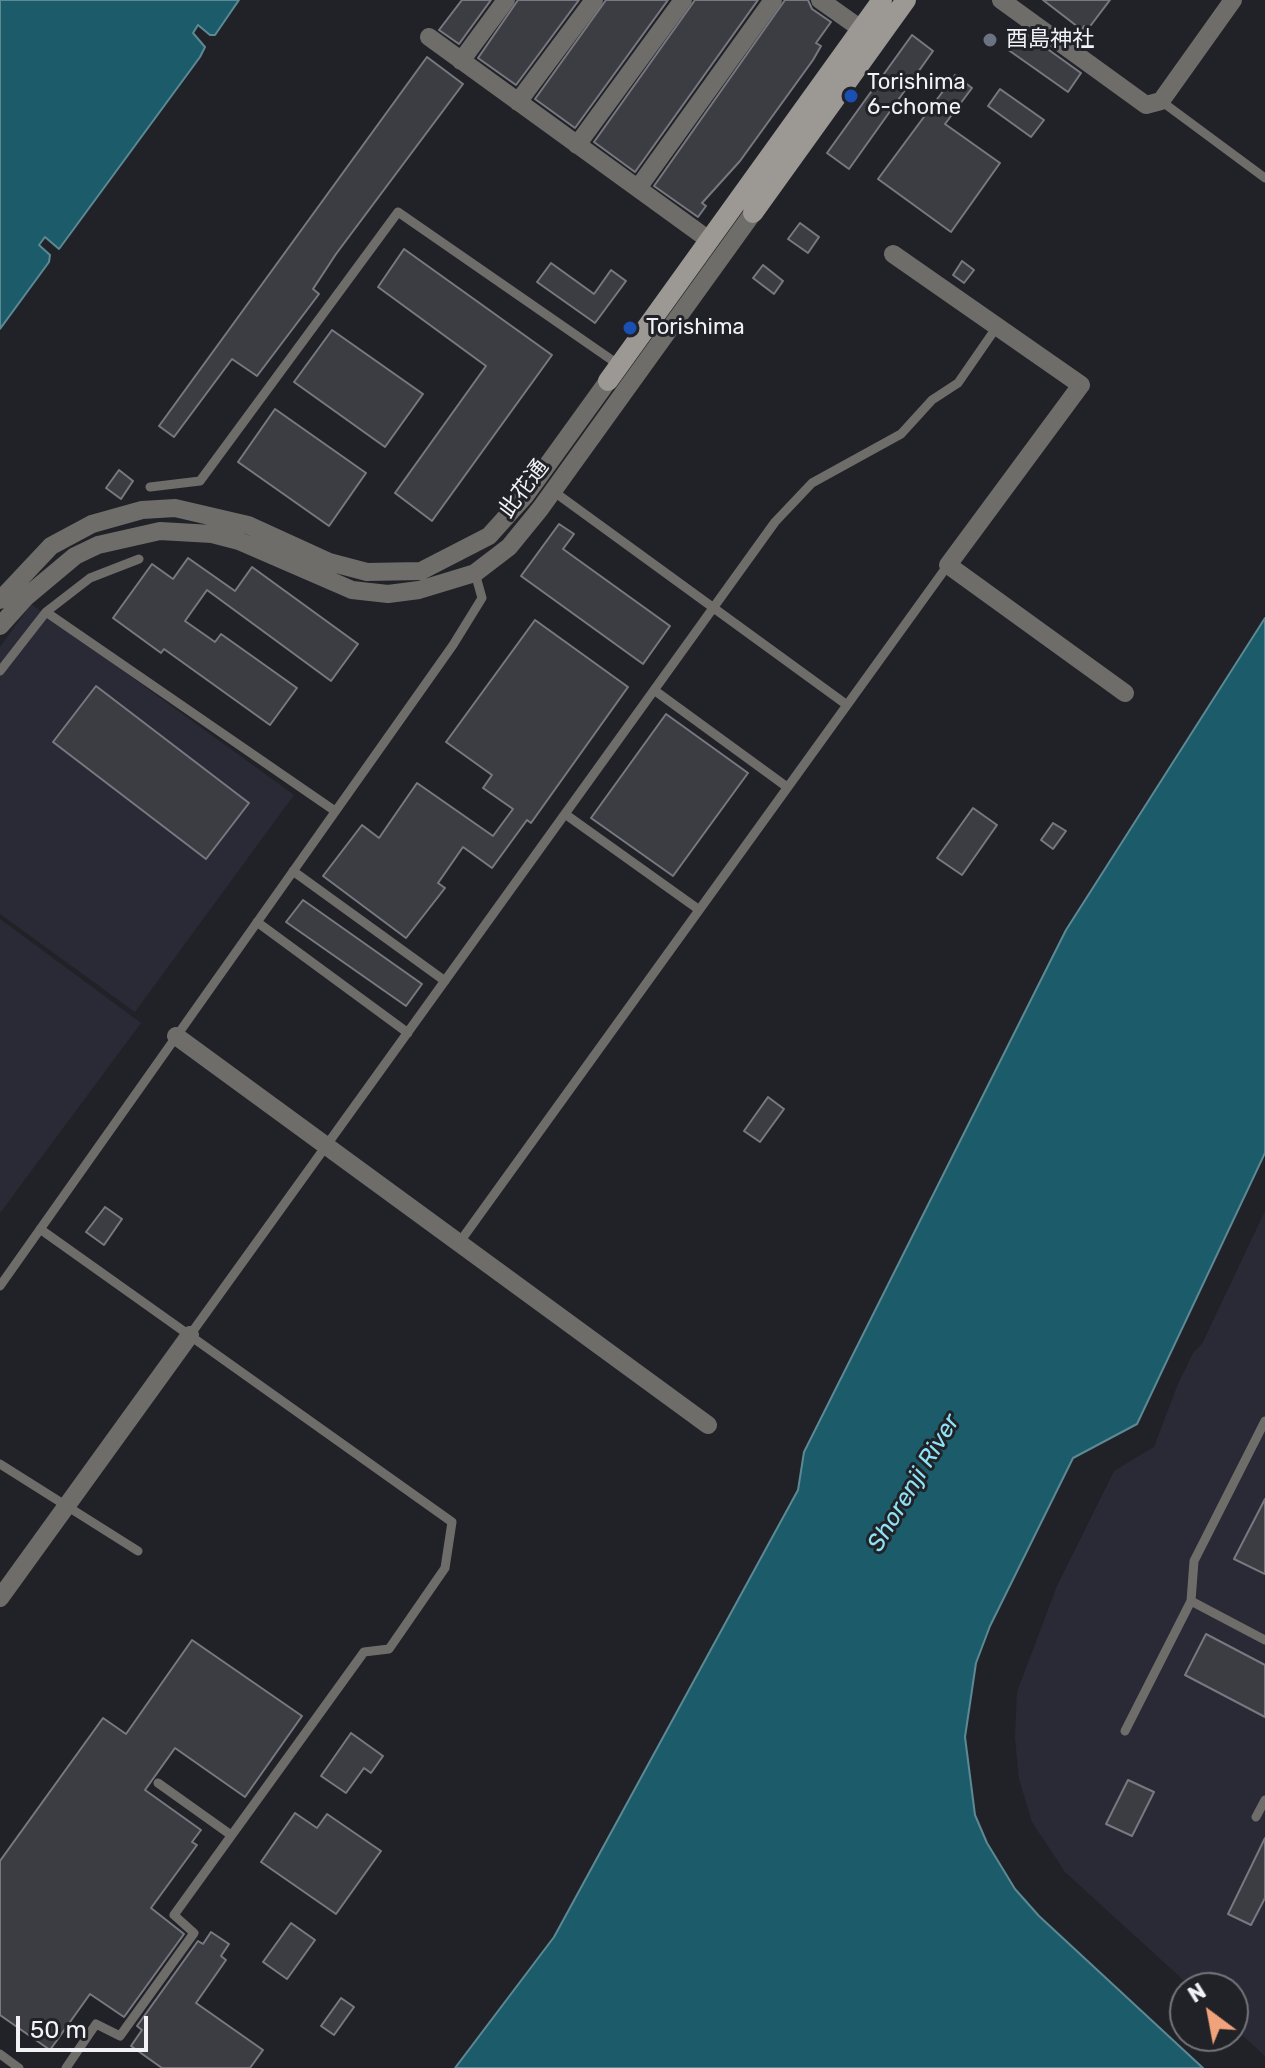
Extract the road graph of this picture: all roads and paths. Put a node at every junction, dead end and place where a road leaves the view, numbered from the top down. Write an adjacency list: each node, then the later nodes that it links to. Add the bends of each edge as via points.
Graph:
1 (506, 0): 12 (street)
2 (594, 0): 14 (street)
3 (683, 0): 15 (street)
4 (773, 0): 17 (street)
5 (820, 0): 10 (street)
6 (882, 0): 10 (street, 此花通)
7 (906, 0): 10 (street, 此花通)
8 (1001, 0): 13 (street, via 1146,105)
9 (1233, 0): 13 (street)
10 (869, 35): 18 (street, 此花通); 19 (street, 此花通)
11 (429, 37): 12 (street)
12 (461, 61): 14 (street)
13 (1161, 101): 16 (lane)
14 (518, 102): 15 (street)
15 (577, 145): 17 (street)
16 (1265, 178)
17 (638, 188): 19 (street)
18 (753, 213): 22 (street, 此花通)
19 (709, 240): 22 (street, 此花通)
20 (893, 254): 21 (street)
21 (996, 328): 26 (street, via 1081,385); 29 (lane, via 958,383 932,400 901,434 812,483 775,522)
22 (621, 374): 23 (street, 此花通); 23 (street, 此花通); 24 (lane, via 398,212 200,481)
23 (545, 485): 27 (street, 此花通, via 509,547); 28 (street, 此花通, via 489,536 421,571 367,572 329,562 248,525 164,508 111,517 70,535 51,546); 29 (lane)
24 (150, 487)
25 (139, 559): 30 (lane, via 90,578)
26 (948, 565): 34 (street); 35 (lane)
27 (475, 573): 31 (street, 此花通, via 419,590 352,590 239,541 160,531 98,545 75,556); 37 (lane, via 482,598)
28 (0, 600)
29 (713, 608): 33 (lane); 35 (lane)
30 (46, 612): 32 (lane); 37 (lane)
31 (0, 626)
32 (0, 671)
33 (654, 690): 36 (lane); 38 (lane)
34 (1125, 693)
35 (847, 705): 36 (lane)
36 (787, 787): 40 (lane)
37 (335, 811): 39 (lane)
38 (565, 814): 40 (lane); 42 (lane)
39 (293, 871): 41 (lane); 42 (lane)
40 (698, 909): 47 (lane)
41 (257, 922): 43 (lane); 44 (lane)
42 (445, 981): 43 (lane)
43 (408, 1033): 45 (lane)
44 (176, 1036): 45 (street); 46 (lane)
45 (326, 1146): 47 (street); 49 (lane)
46 (40, 1229): 48 (lane); 49 (lane)
47 (459, 1243): 51 (street)
48 (0, 1286)
49 (190, 1335): 53 (street); 62 (lane, via 452,1522 445,1568 389,1649 364,1652)
50 (1265, 1421): 56 (lane, via 1194,1561)
51 (708, 1425)
52 (0, 1464): 53 (lane)
53 (66, 1507): 54 (lane); 55 (street)
54 (138, 1551)
55 (0, 1598)
56 (1191, 1601): 57 (lane); 58 (lane)
57 (1265, 1640)
58 (1125, 1731)
59 (158, 1783): 62 (lane)
60 (1265, 1800): 61 (lane)
61 (1256, 1817)
62 (231, 1835): 65 (lane, via 174,1915 194,1933 120,2036 96,2024)
63 (0, 2054): 64 (lane)
64 (19, 2068)
65 (66, 2068)

